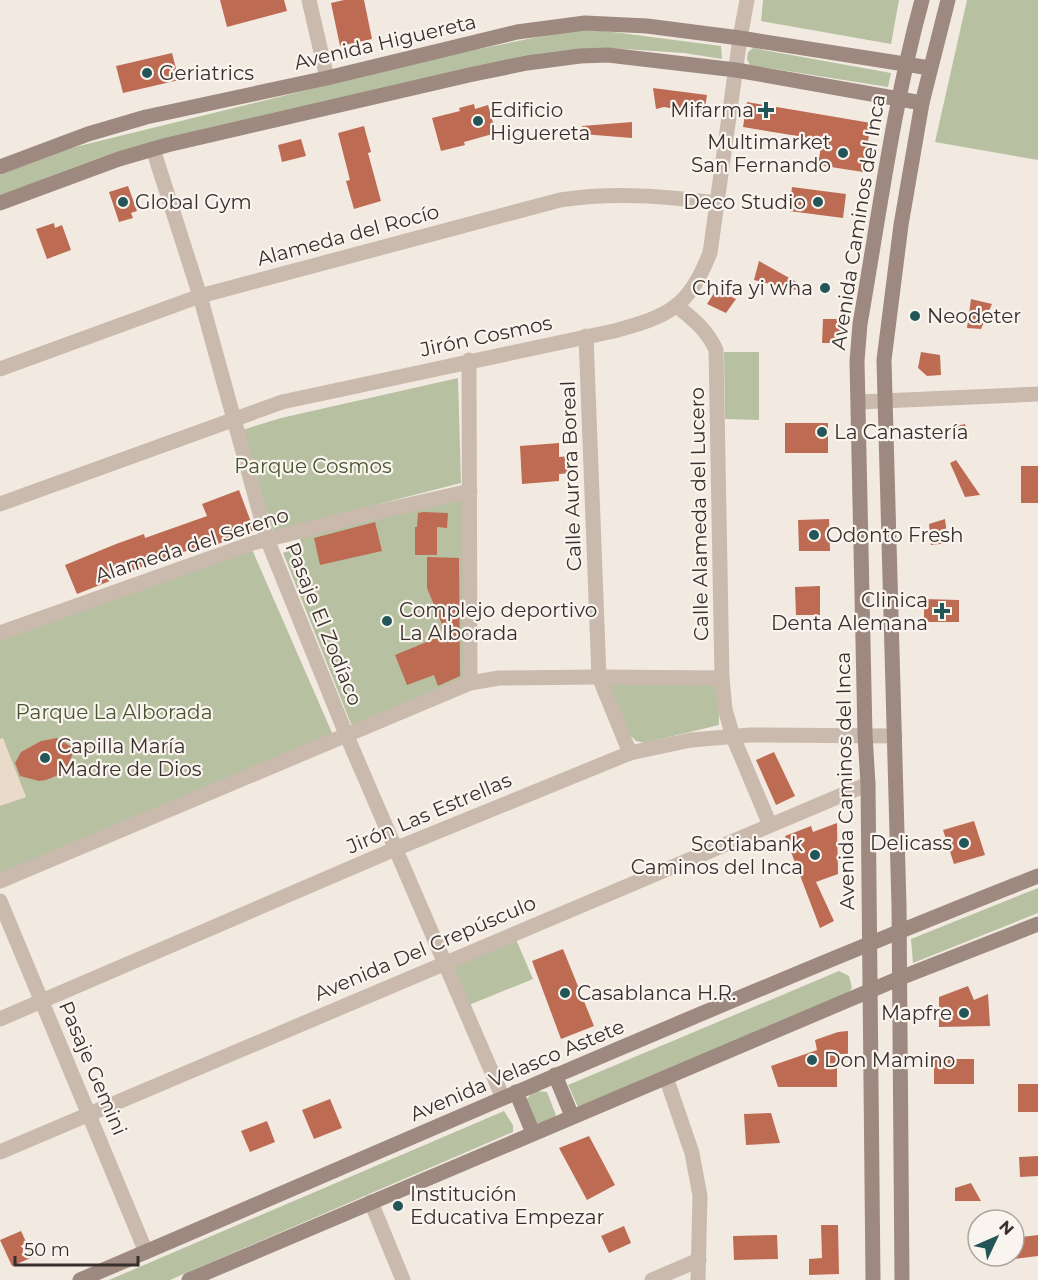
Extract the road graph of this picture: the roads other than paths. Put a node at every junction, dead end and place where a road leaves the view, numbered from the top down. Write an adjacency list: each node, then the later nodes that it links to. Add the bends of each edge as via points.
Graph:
1 (309, 0): 9 (street)
2 (747, 0): 5 (street, Jirón Cosmos)
3 (922, 0): 6 (main road, Avenida Caminos del Inca)
4 (948, 0): 7 (main road)
5 (740, 38): 6 (main road, Avenida Higuereta); 8 (street, Jirón Cosmos); 9 (main road, Avenida Higuereta, via 585,23 517,32)
6 (905, 63): 7 (main road, Avenida Higuereta); 10 (main road, Avenida Caminos del Inca)
7 (930, 68): 11 (main road)
8 (736, 70): 10 (main road); 12 (main road, via 608,55 527,63); 15 (street, Jirón Cosmos)
9 (327, 78): 13 (main road, Avenida Higuereta, via 138,120)
10 (898, 99): 11 (main road); 22 (main road, Avenida Caminos del Inca, via 860,324)
11 (922, 103): 23 (main road, via 887,330)
12 (153, 149): 14 (main road); 16 (street, Pasaje El Zodíaco)
13 (0, 167)
14 (0, 203)
15 (717, 203): 16 (street, Alameda del Rocío, via 638,194 560,200); 17 (street, Jirón Cosmos, via 710,253 697,284)
16 (201, 296): 20 (street, Alameda del Rocío); 24 (street, Pasaje El Zodíaco)
17 (676, 306): 18 (street, Jirón Cosmos, via 636,325); 30 (street, Calle Alameda del Lucero, via 697,322 717,350)
18 (586, 336): 19 (street, Jirón Cosmos); 29 (street, Calle Aurora Boreal)
19 (470, 360): 24 (street, Jirón Cosmos, via 282,402); 25 (street)
20 (0, 369)
21 (1038, 394): 23 (street)
22 (859, 402): 23 (street); 33 (main road, Avenida Caminos del Inca)
23 (886, 402): 35 (main road)
24 (233, 419): 26 (street, Jirón Cosmos); 27 (street, Pasaje El Zodíaco)
25 (470, 491): 27 (street, Alameda del Sereno); 31 (street)
26 (0, 504)
27 (267, 539): 28 (street, Alameda del Sereno); 32 (street, Pasaje El Zodíaco)
28 (0, 633)
29 (599, 676): 30 (street); 31 (street, via 499,678); 36 (street, Calle Aurora Boreal)
30 (722, 678): 34 (street, Calle Alameda del Lucero)
31 (470, 683): 32 (street)
32 (346, 734): 39 (street, Pasaje El Zodíaco); 41 (street)
33 (865, 735): 34 (street, Jirón Las Estrellas); 35 (street, Jirón Las Estrellas); 37 (main road, Avenida Caminos del Inca)
34 (733, 736): 36 (street, Jirón Las Estrellas); 38 (street, Calle Alameda del Lucero)
35 (895, 736): 44 (main road)
36 (630, 753): 39 (street, Jirón Las Estrellas)
37 (868, 784): 38 (street, Avenida Del Crepúsculo); 45 (main road, Avenida Caminos del Inca)
38 (770, 825): 46 (street, Avenida Del Crepúsculo)
39 (395, 849): 46 (street, Pasaje El Zodíaco); 49 (street, Jirón Las Estrellas)
40 (1038, 876): 44 (main road, Avenida Velasco Astete)
41 (0, 881)
42 (0, 901): 49 (street, Pasaje Gemini)
43 (1038, 924): 47 (main road)
44 (899, 930): 45 (main road, Avenida Velasco Astete); 47 (main road)
45 (869, 943): 48 (main road, Avenida Caminos del Inca); 51 (main road, Avenida Velasco Astete)
46 (445, 963): 53 (street, Pasaje El Zodíaco); 54 (street, Avenida Del Crepúsculo)
47 (900, 978): 48 (main road); 67 (main road)
48 (870, 992): 52 (main road); 66 (main road, Avenida Caminos del Inca)
49 (42, 1001): 50 (street, Jirón Las Estrellas); 54 (street, Pasaje Gemini)
50 (0, 1019)
51 (555, 1075): 53 (main road, Avenida Velasco Astete); 55 (main road)
52 (666, 1077): 55 (main road); 60 (street, via 692,1153 700,1196)
53 (510, 1095): 56 (main road); 59 (main road, Avenida Velasco Astete)
54 (89, 1113): 57 (street, Avenida Del Crepúsculo); 59 (street, Pasaje Gemini)
55 (572, 1116): 56 (main road)
56 (533, 1133): 58 (main road)
57 (0, 1152)
58 (371, 1202): 62 (main road); 63 (street)
59 (146, 1252): 61 (main road, Avenida Velasco Astete)
60 (699, 1260): 64 (street); 65 (street)
61 (81, 1280)
62 (189, 1280)
63 (404, 1280)
64 (652, 1280)
65 (698, 1280)
66 (873, 1280)
67 (902, 1280)

